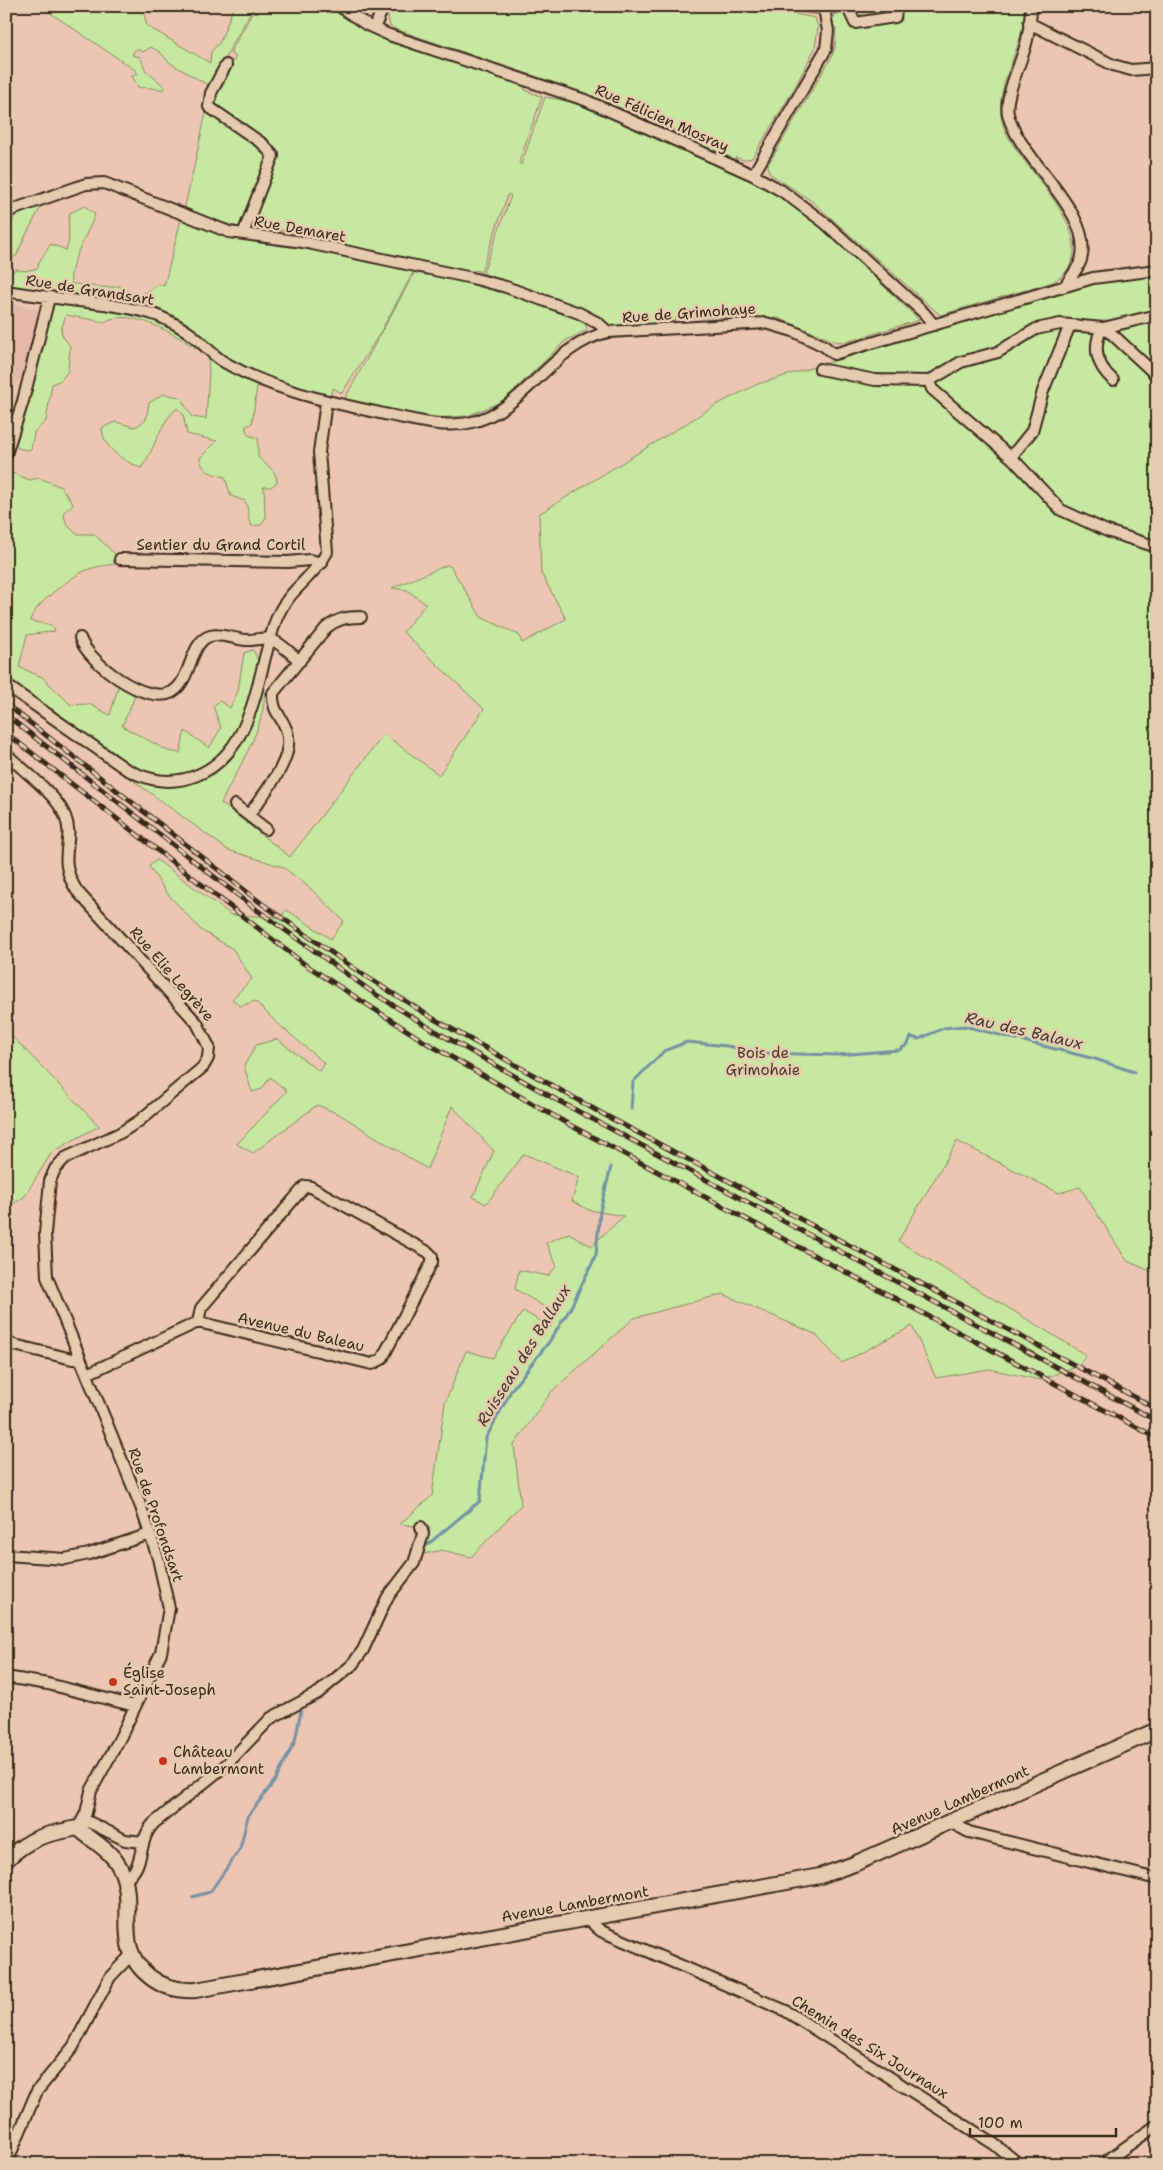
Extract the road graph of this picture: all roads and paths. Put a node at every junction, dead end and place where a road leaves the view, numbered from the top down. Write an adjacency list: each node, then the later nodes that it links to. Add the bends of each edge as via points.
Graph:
1 (339, 6): 10 (street, Rue Félicien Mosray)
2 (384, 6): 10 (street)
3 (801, 6): 8 (street)
4 (840, 6): 8 (street)
5 (847, 6): 6 (street, via 855,22 895,17)
6 (897, 6)
7 (1031, 6): 9 (street)
8 (824, 8): 13 (street, via 828,31 826,49)
9 (1029, 23): 12 (street, via 1113,66 1131,70); 16 (street, via 1007,107 1012,126 1077,223 1083,245)
10 (374, 28): 13 (street, Rue Félicien Mosray, via 585,100)
11 (226, 65): 15 (street, via 211,93 209,107 263,144 273,156)
12 (1157, 68)
13 (753, 175): 24 (street, Rue Félicien Mosray, via 782,191 826,223)
14 (6, 212): 15 (street, Rue Demaret, via 86,184 101,183 229,232)
15 (242, 234): 23 (street, Rue Demaret, via 283,238 472,278 550,302)
16 (1081, 261): 18 (street); 19 (street)
17 (1157, 270): 18 (street, Rue de Grimohaye)
18 (1093, 278): 19 (street, Rue de Grimohaye)
19 (1065, 286): 24 (street, Rue de Grimohaye)
20 (6, 291): 21 (street, Rue de Grandsart)
21 (49, 298): 33 (street, Rue de Grandsart, via 122,307 156,315 190,334 226,363); 34 (street)
22 (1157, 315): 26 (street)
23 (593, 320): 27 (street, Rue Demaret); 28 (street)
24 (934, 325): 27 (street, Rue de Grimohaye, via 834,354 793,331 766,323)
25 (1070, 325): 26 (street); 32 (street, via 1045,325 998,352 961,362); 35 (street, via 1046,383 1032,431)
26 (1102, 328): 30 (street, via 1154,373); 31 (street, via 1097,338 1097,353 1102,370)
27 (608, 332): 28 (street, Rue de Grimohaye)
28 (594, 336): 33 (street, Rue de Grimohaye, via 570,348 504,407 472,422 432,423)
29 (820, 369): 32 (street, via 875,380)
30 (1157, 371)
31 (1113, 380)
32 (929, 381): 35 (street, via 932,389)
33 (326, 402): 38 (street, via 319,440 328,548)
34 (6, 454)
35 (1011, 457): 36 (street, via 1061,510 1107,531)
36 (1157, 547)
37 (120, 559): 38 (street, Sentier du Grand Cortil, via 310,560)
38 (322, 563): 41 (street, via 279,613)
39 (361, 617): 42 (street, via 335,620)
40 (80, 638): 41 (street, via 87,653 102,666 135,687 158,695 178,688 198,646 206,638 216,635 246,640)
41 (270, 639): 42 (street); 43 (street, via 240,735 216,764 186,779 153,781 126,769)
42 (300, 661): 46 (street, via 274,693 272,706 285,724 290,747)
43 (6, 685)
44 (6, 754): 50 (street, Rue Elie Legrève, via 58,804 66,817 66,868 77,891 197,1023 209,1047 203,1066 138,1121 120,1133 65,1158 53,1175 45,1233 48,1276)
45 (235, 805): 46 (street)
46 (249, 815): 47 (street)
47 (266, 829)
48 (198, 1322): 48 (street, Avenue du Baleau, via 201,1308 305,1186 432,1256 432,1262 382,1359 372,1364); 51 (street)
49 (6, 1343): 50 (street)
50 (80, 1359): 51 (street, Rue Elie Legrève)
51 (87, 1374): 52 (street, Rue Elie Legrève)
52 (99, 1404): 54 (street, Rue de Profondsart, via 134,1486)
53 (421, 1527): 61 (street, via 423,1534 414,1563 387,1598 364,1650 352,1665 318,1693 271,1718 226,1765 149,1828)
54 (150, 1534): 55 (street, via 65,1559); 57 (street, Rue de Profondsart, via 168,1594 169,1617 161,1653)
55 (6, 1555)
56 (6, 1677): 57 (street)
57 (135, 1706): 60 (street, Rue de Profondsart, via 91,1790)
58 (1157, 1730): 59 (street, Avenue Lambermont)
59 (950, 1822): 63 (street, via 969,1832); 65 (street, Avenue Lambermont, via 820,1876)
60 (80, 1824): 61 (street, via 125,1840); 62 (street, via 34,1838); 64 (street, via 115,1860)
61 (143, 1842): 64 (street, via 139,1863)
62 (6, 1860)
63 (1157, 1879)
64 (125, 1880): 66 (street)
65 (592, 1918): 66 (street, Avenue Lambermont, via 189,1990 171,1988 155,1981); 69 (street, Chemin des Six Journaux, via 597,1929 801,2020 994,2144)
66 (131, 1955): 68 (street, via 110,1977 78,2040 37,2091)
67 (1157, 2125): 70 (street)
68 (7, 2162)
69 (1019, 2164)
70 (1102, 2164)

